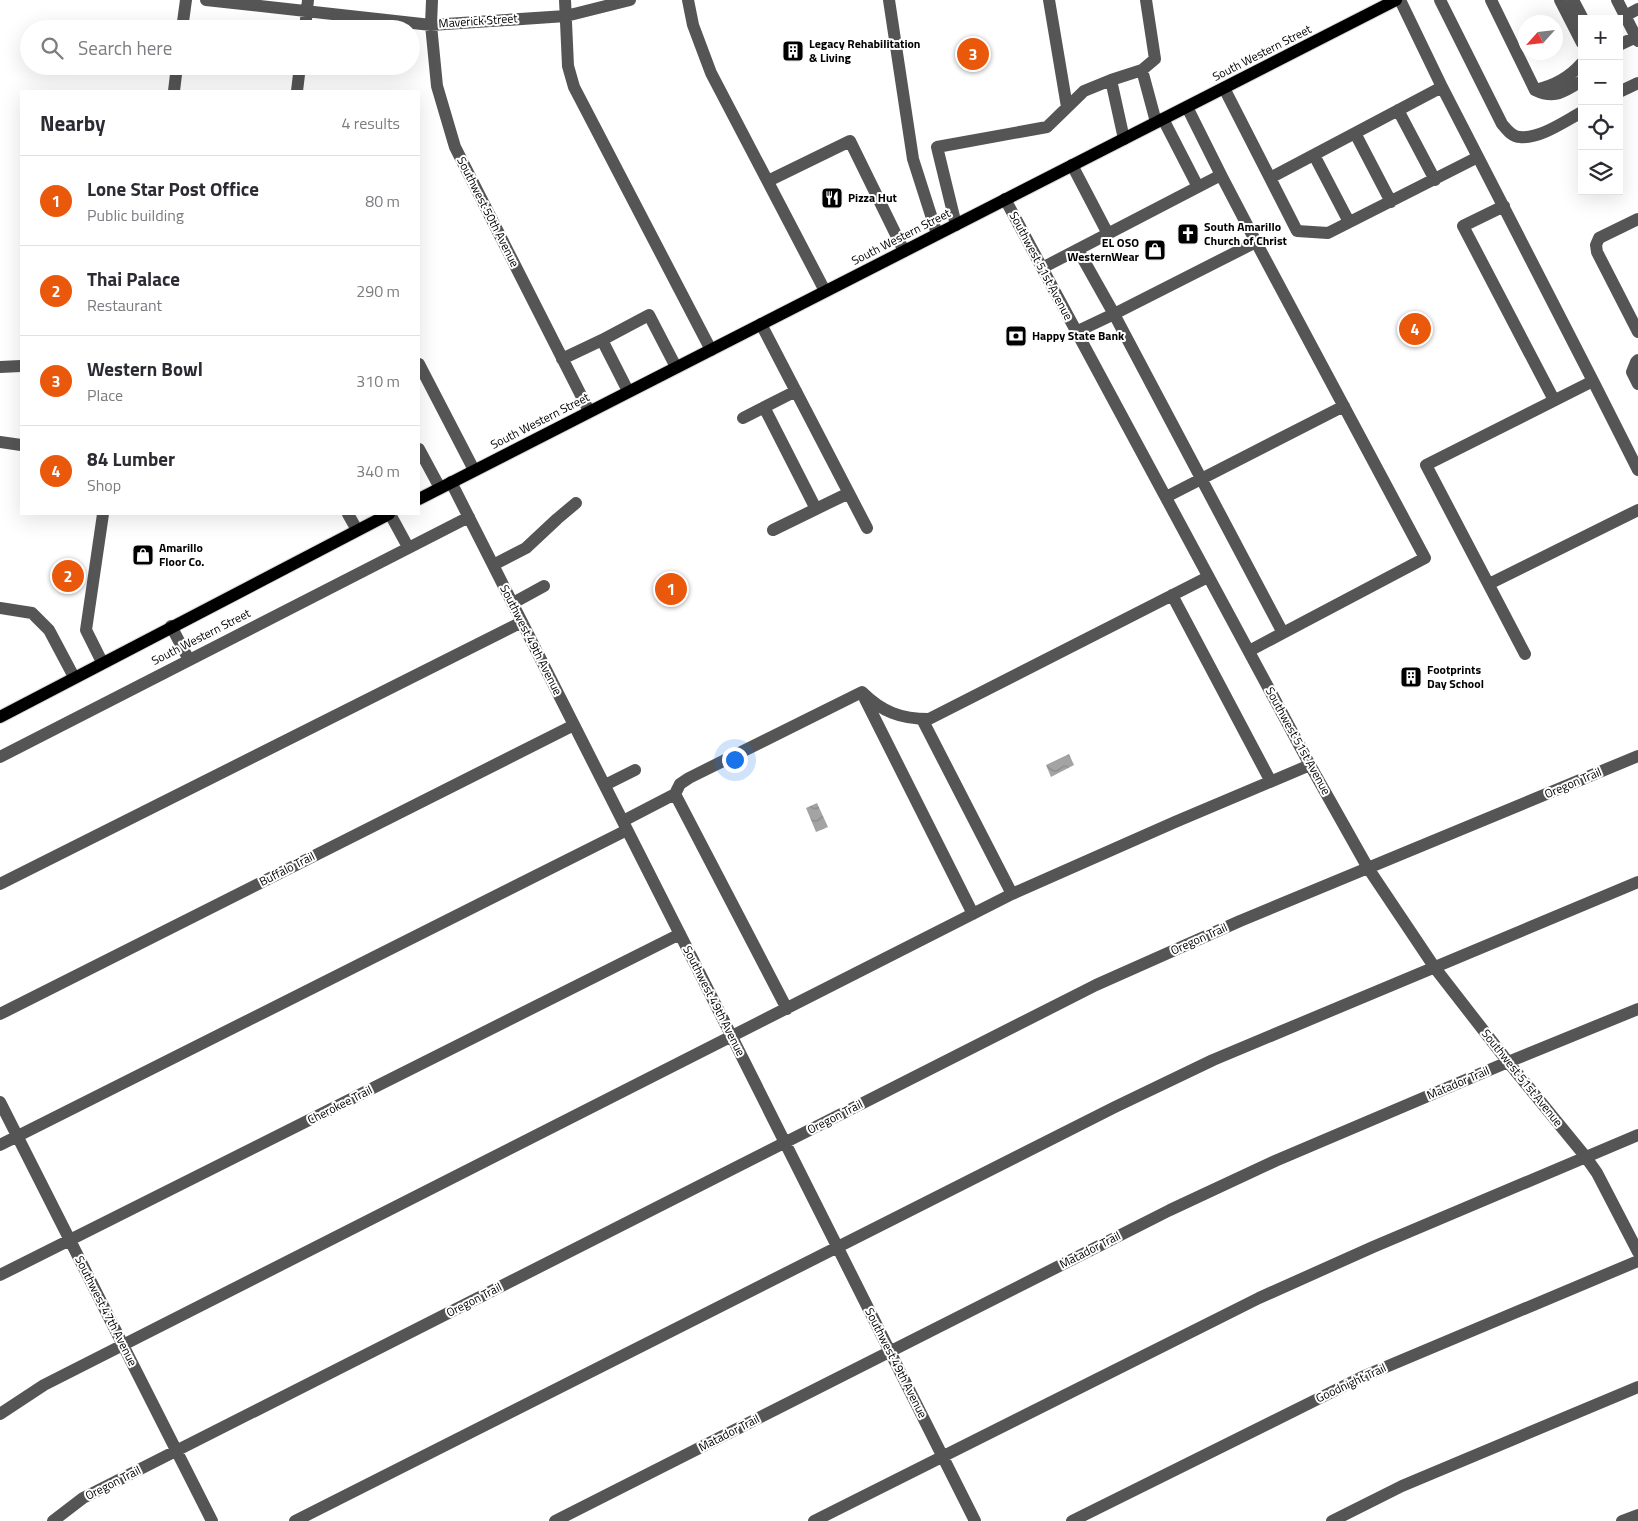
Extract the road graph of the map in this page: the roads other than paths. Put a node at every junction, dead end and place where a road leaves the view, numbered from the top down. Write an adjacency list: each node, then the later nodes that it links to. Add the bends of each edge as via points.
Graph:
1 (186, 0): 22 (street)
2 (206, 0): 17 (street, Maverick Street)
3 (432, 0): 26 (street, Southwest 50th Avenue)
4 (565, 0): 20 (street)
5 (630, 0): 20 (street, Maverick Street)
6 (688, 0): 56 (street, via 693,25 711,73)
7 (889, 0): 64 (street, via 913,159)
8 (1049, 0): 44 (street)
9 (1146, 0): 31 (street, via 1155,59)
10 (1396, 0): 38 (main road, South Western Street)
11 (1400, 0): 37 (street)
12 (1440, 0): 46 (street, via 1508,132 1519,138 1536,136)
13 (1492, 0): 41 (street)
14 (1560, 0): 27 (street)
15 (1573, 0): 19 (street)
16 (1617, 0): 21 (street)
17 (308, 6): 23 (street); 24 (street, Maverick Street)
18 (1638, 9): 21 (street)
19 (1581, 15)
20 (566, 16): 26 (street, Maverick Street); 76 (street, via 568,66 574,87)
21 (1625, 16): 28 (street)
22 (183, 20)
23 (306, 20)
24 (404, 20)
25 (420, 22): 26 (street, Maverick Street)
26 (431, 24): 77 (street, Southwest 50th Avenue, via 437,86 455,147)
27 (1578, 35)
28 (1637, 39): 29 (street)
29 (1623, 44)
30 (1578, 67): 41 (street, via 1550,87)
31 (1142, 70): 34 (street); 47 (street)
32 (176, 75): 39 (street)
33 (299, 75): 40 (street)
34 (1111, 80): 44 (street, via 1084,91); 49 (street)
35 (1578, 83): 41 (street, via 1556,95 1546,96)
36 (1638, 83): 42 (street)
37 (1442, 86): 45 (street); 51 (street)
38 (1224, 88): 43 (main road, South Western Street); 54 (street)
39 (174, 90)
40 (297, 90)
41 (1535, 90)
42 (1623, 90)
43 (1187, 107): 47 (main road, South Western Street); 53 (street)
44 (1067, 108): 63 (street, via 1047,127 937,147)
45 (1398, 110): 48 (street); 55 (street)
46 (1578, 114)
47 (1160, 121): 49 (main road, South Western Street); 57 (street)
48 (1355, 133): 50 (street); 59 (street)
49 (1124, 139): 52 (main road, South Western Street)
50 (1314, 155): 54 (street); 62 (street)
51 (1478, 157): 55 (street); 60 (street)
52 (1072, 165): 58 (main road, South Western Street); 65 (street)
53 (1221, 175): 57 (street); 66 (street)
54 (1270, 178): 62 (street, via 1298,231 1328,233)
55 (1435, 180): 59 (street)
56 (768, 181): 68 (street, via 850,141); 70 (street)
57 (1198, 186): 65 (street)
58 (1005, 199): 63 (main road, South Western Street); 69 (street, Southwest 51st Avenue)
59 (1391, 202): 62 (street)
60 (1504, 206): 83 (street); 87 (street, via 1463,226)
61 (1638, 219): 74 (street, via 1599,238 1596,245)
62 (1349, 222)
63 (956, 225): 64 (main road, South Western Street)
64 (937, 234): 68 (main road, South Western Street)
65 (1108, 234): 67 (street)
66 (1256, 242): 71 (street); 88 (street)
67 (1078, 250): 69 (street); 71 (street)
68 (904, 251): 70 (main road, South Western Street)
69 (1042, 268): 73 (street, Southwest 51st Avenue)
70 (825, 291): 72 (main road, South Western Street)
71 (1114, 314): 73 (street); 97 (street)
72 (761, 324): 76 (main road, South Western Street); 85 (street)
73 (1076, 332): 100 (street, Southwest 51st Avenue)
74 (1638, 332)
75 (602, 340): 77 (street); 82 (street, via 649,315); 86 (street)
76 (711, 350): 82 (main road, South Western Street)
77 (562, 359): 90 (street, Southwest 50th Avenue)
78 (1638, 360): 84 (street, via 1632,372)
79 (20, 366): 81 (street)
80 (420, 366): 95 (street)
81 (0, 367)
82 (676, 367): 86 (main road, South Western Street)
83 (1593, 381): 87 (street); 96 (street)
84 (1638, 384)
85 (796, 391): 89 (street); 99 (street)
86 (628, 392): 90 (main road, South Western Street)
87 (1554, 400): 116 (street, via 1426,465)
88 (1344, 406): 97 (street); 123 (street, via 1425,558)
89 (764, 407): 91 (street); 103 (street)
90 (589, 411): 95 (main road, South Western Street)
91 (743, 418)
92 (0, 442): 93 (street)
93 (20, 445)
94 (420, 451): 98 (street, Southwest 49th Avenue)
95 (474, 470): 98 (main road, South Western Street)
96 (1638, 470)
97 (1201, 478): 100 (street); 123 (street)
98 (446, 485): 101 (main road, South Western Street); 109 (street, Southwest 49th Avenue)
99 (849, 492): 103 (street); 110 (street)
100 (1166, 497): 115 (street, Southwest 51st Avenue)
101 (420, 498)
102 (576, 503): 114 (street, via 526,548)
103 (816, 509): 112 (street)
104 (1638, 510): 116 (street)
105 (103, 515): 127 (street, via 86,630)
106 (349, 515): 111 (street)
107 (388, 515): 111 (main road, South Western Street)
108 (391, 515): 113 (street)
109 (469, 517): 113 (street, South Western Street); 114 (street, Southwest 49th Avenue)
110 (867, 528)
111 (357, 530): 122 (main road, South Western Street)
112 (773, 530)
113 (408, 547): 126 (street, South Western Street)
114 (493, 565): 119 (street, Southwest 49th Avenue)
115 (1208, 577): 118 (street); 124 (street, Southwest 51st Avenue)
116 (1489, 584): 125 (street)
117 (544, 586): 119 (street)
118 (1172, 595): 131 (street, via 929,719); 137 (street)
119 (512, 603): 121 (street, Southwest 49th Avenue)
120 (0, 608): 128 (street, via 32,613 49,630)
121 (522, 622): 132 (street, Southwest 49th Avenue); 143 (street)
122 (171, 626): 126 (street); 127 (main road, South Western Street)
123 (1283, 633): 124 (street)
124 (1249, 652): 135 (street, Southwest 51st Avenue)
125 (1525, 654)
126 (189, 660): 133 (street, South Western Street)
127 (102, 662): 128 (main road, South Western Street)
128 (74, 677): 130 (main road, South Western Street)
129 (862, 692): 131 (street, via 888,712); 139 (street, via 689,778 680,784); 145 (street)
130 (0, 717)
131 (922, 719): 144 (street)
132 (574, 725): 138 (street, Southwest 49th Avenue); 150 (street, Buffalo Trail)
133 (0, 756)
134 (1638, 756): 141 (street, Oregon Trail)
135 (1310, 765): 137 (street); 141 (street, Southwest 51st Avenue)
136 (635, 770): 138 (street)
137 (1270, 780): 144 (street)
138 (605, 785): 140 (street, Southwest 49th Avenue)
139 (675, 794): 140 (street); 148 (street)
140 (625, 825): 146 (street, Southwest 49th Avenue); 155 (street)
141 (1368, 868): 147 (street, Southwest 51st Avenue); 156 (street, Oregon Trail, via 1096,986)
142 (1638, 882): 147 (street)
143 (0, 884)
144 (1012, 894): 145 (street)
145 (973, 914): 148 (street)
146 (680, 934): 151 (street, Southwest 49th Avenue); 159 (street, Cherokee Trail)
147 (1435, 968): 152 (street, Southwest 51st Avenue); 160 (street, via 1204,1064)
148 (787, 1009): 151 (street)
149 (1638, 1009): 152 (street, Matador Trail)
150 (0, 1014)
151 (732, 1037): 156 (street, Southwest 49th Avenue); 164 (street)
152 (1508, 1062): 158 (street, Southwest 51st Avenue); 165 (street, Matador Trail, via 1187,1202)
153 (0, 1102): 155 (street, Southwest 47th Avenue)
154 (1638, 1135): 158 (street)
155 (17, 1136): 157 (street); 159 (street, Southwest 47th Avenue)
156 (785, 1142): 160 (street, Southwest 49th Avenue); 168 (street, Oregon Trail)
157 (0, 1145)
158 (1585, 1156): 161 (street, Southwest 51st Avenue); 169 (street, via 1259,1298)
159 (70, 1240): 163 (street, Cherokee Trail); 164 (street, Southwest 47th Avenue)
160 (838, 1247): 165 (street, Southwest 49th Avenue); 173 (street)
161 (1638, 1252)
162 (1638, 1261): 177 (street, Goodnight Trail, via 1362,1377)
163 (0, 1275)
164 (124, 1345): 167 (street, via 44,1385); 168 (street, Southwest 47th Avenue)
165 (890, 1351): 169 (street, Southwest 49th Avenue); 174 (street, Matador Trail)
166 (1638, 1387): 178 (street, via 1402,1486)
167 (0, 1414)
168 (177, 1451): 171 (street, Oregon Trail, via 83,1498); 172 (street, Southwest 47th Avenue)
169 (943, 1456): 175 (street); 176 (street, Southwest 49th Avenue)
170 (1638, 1514): 179 (street)
171 (53, 1521)
172 (212, 1521)
173 (295, 1521)
174 (555, 1521)
175 (814, 1521)
176 (975, 1521)
177 (1072, 1521)
178 (1332, 1521)
179 (1622, 1521)

